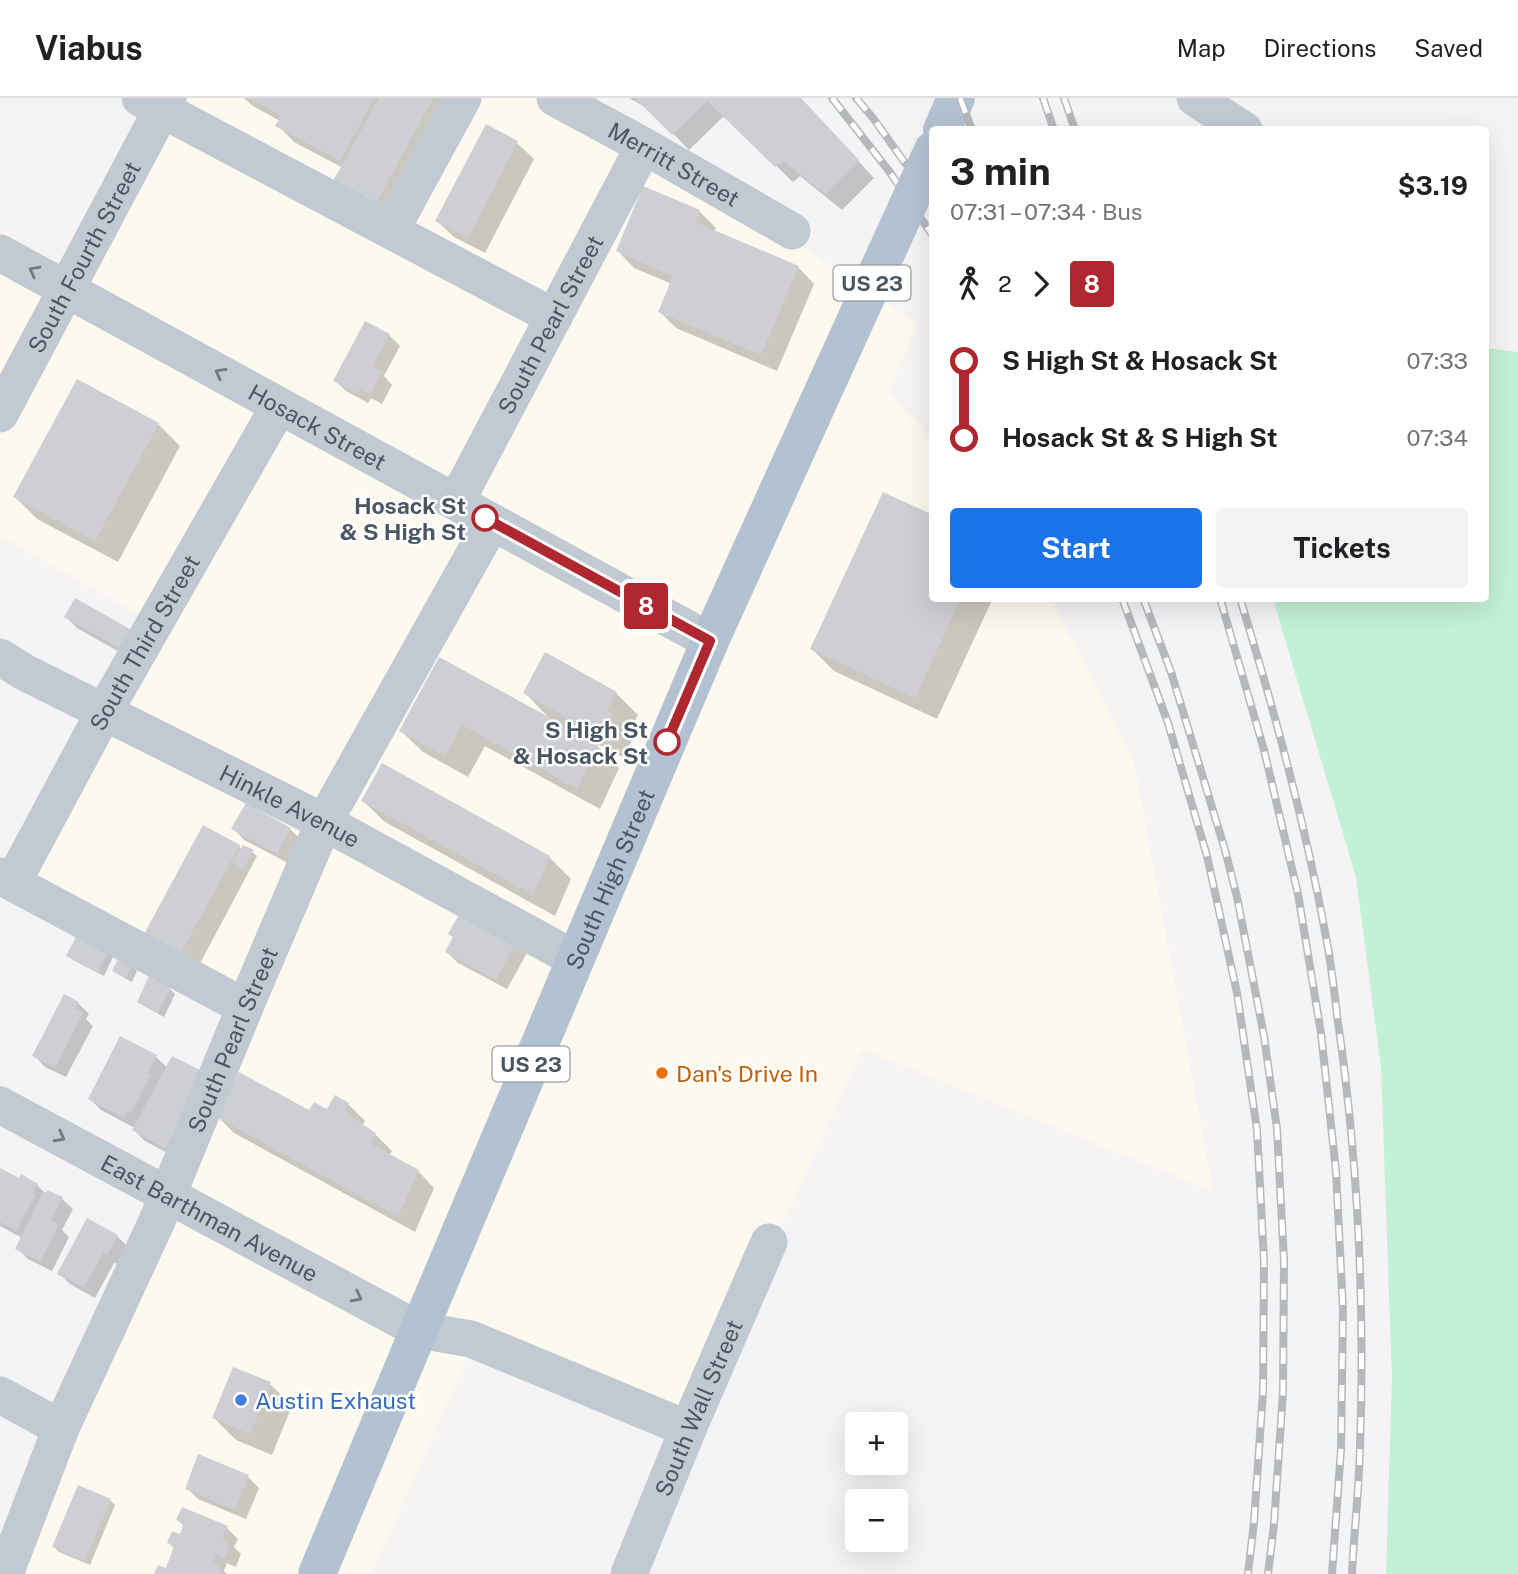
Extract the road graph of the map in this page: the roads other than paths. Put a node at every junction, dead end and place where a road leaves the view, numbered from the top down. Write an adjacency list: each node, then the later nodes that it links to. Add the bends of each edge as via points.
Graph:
1 (463, 98): 10 (street)
2 (555, 98): 8 (street, Merritt Street)
3 (957, 98): 6 (main road)
4 (1195, 98): 7 (street)
5 (157, 102): 10 (street); 13 (street, South Fourth Street)
6 (944, 126)
7 (1238, 126)
8 (644, 146): 11 (street, Merritt Street); 14 (street, South Pearl Street)
9 (929, 159): 19 (main road, South High Street / US 23, bridge)
10 (391, 230): 14 (street)
11 (792, 231)
12 (0, 253): 13 (street, Hosack Street, one-way to 12)
13 (67, 289): 15 (street, Hosack Street, one-way to 13); 16 (street, South Fourth Street)
14 (554, 317): 17 (street, South Pearl Street)
15 (279, 406): 17 (street, Hosack Street); 21 (street, South Third Street)
16 (0, 414)
17 (456, 502): 18 (street, Hosack Street)
18 (492, 522): 19 (street, Hosack Street); 22 (street, South Pearl Street)
19 (710, 641): 24 (main road, South High Street / US 23)
20 (0, 656): 21 (street, Hinkle Avenue)
21 (104, 712): 22 (street, Hinkle Avenue); 23 (street, South Third Street)
22 (324, 822): 24 (street, Hinkle Avenue); 25 (street, South Pearl Street)
23 (7, 879): 25 (street)
24 (575, 959): 29 (main road, South High Street / US 23)
25 (245, 1007): 27 (street, South Pearl Street)
26 (0, 1105): 27 (street, East Barthman Avenue, one-way to 27)
27 (168, 1195): 29 (street, East Barthman Avenue, one-way to 29); 31 (street, South Pearl Street)
28 (769, 1242): 32 (street, South Wall Street)
29 (419, 1330): 32 (street, East Barthman Avenue, via 471,1339); 34 (main road, South High Street / US 23)
30 (0, 1395): 31 (street)
31 (61, 1428): 33 (street, South Pearl Street)
32 (688, 1429): 35 (street, South Wall Street)
33 (5, 1574)
34 (317, 1574)
35 (629, 1574)

